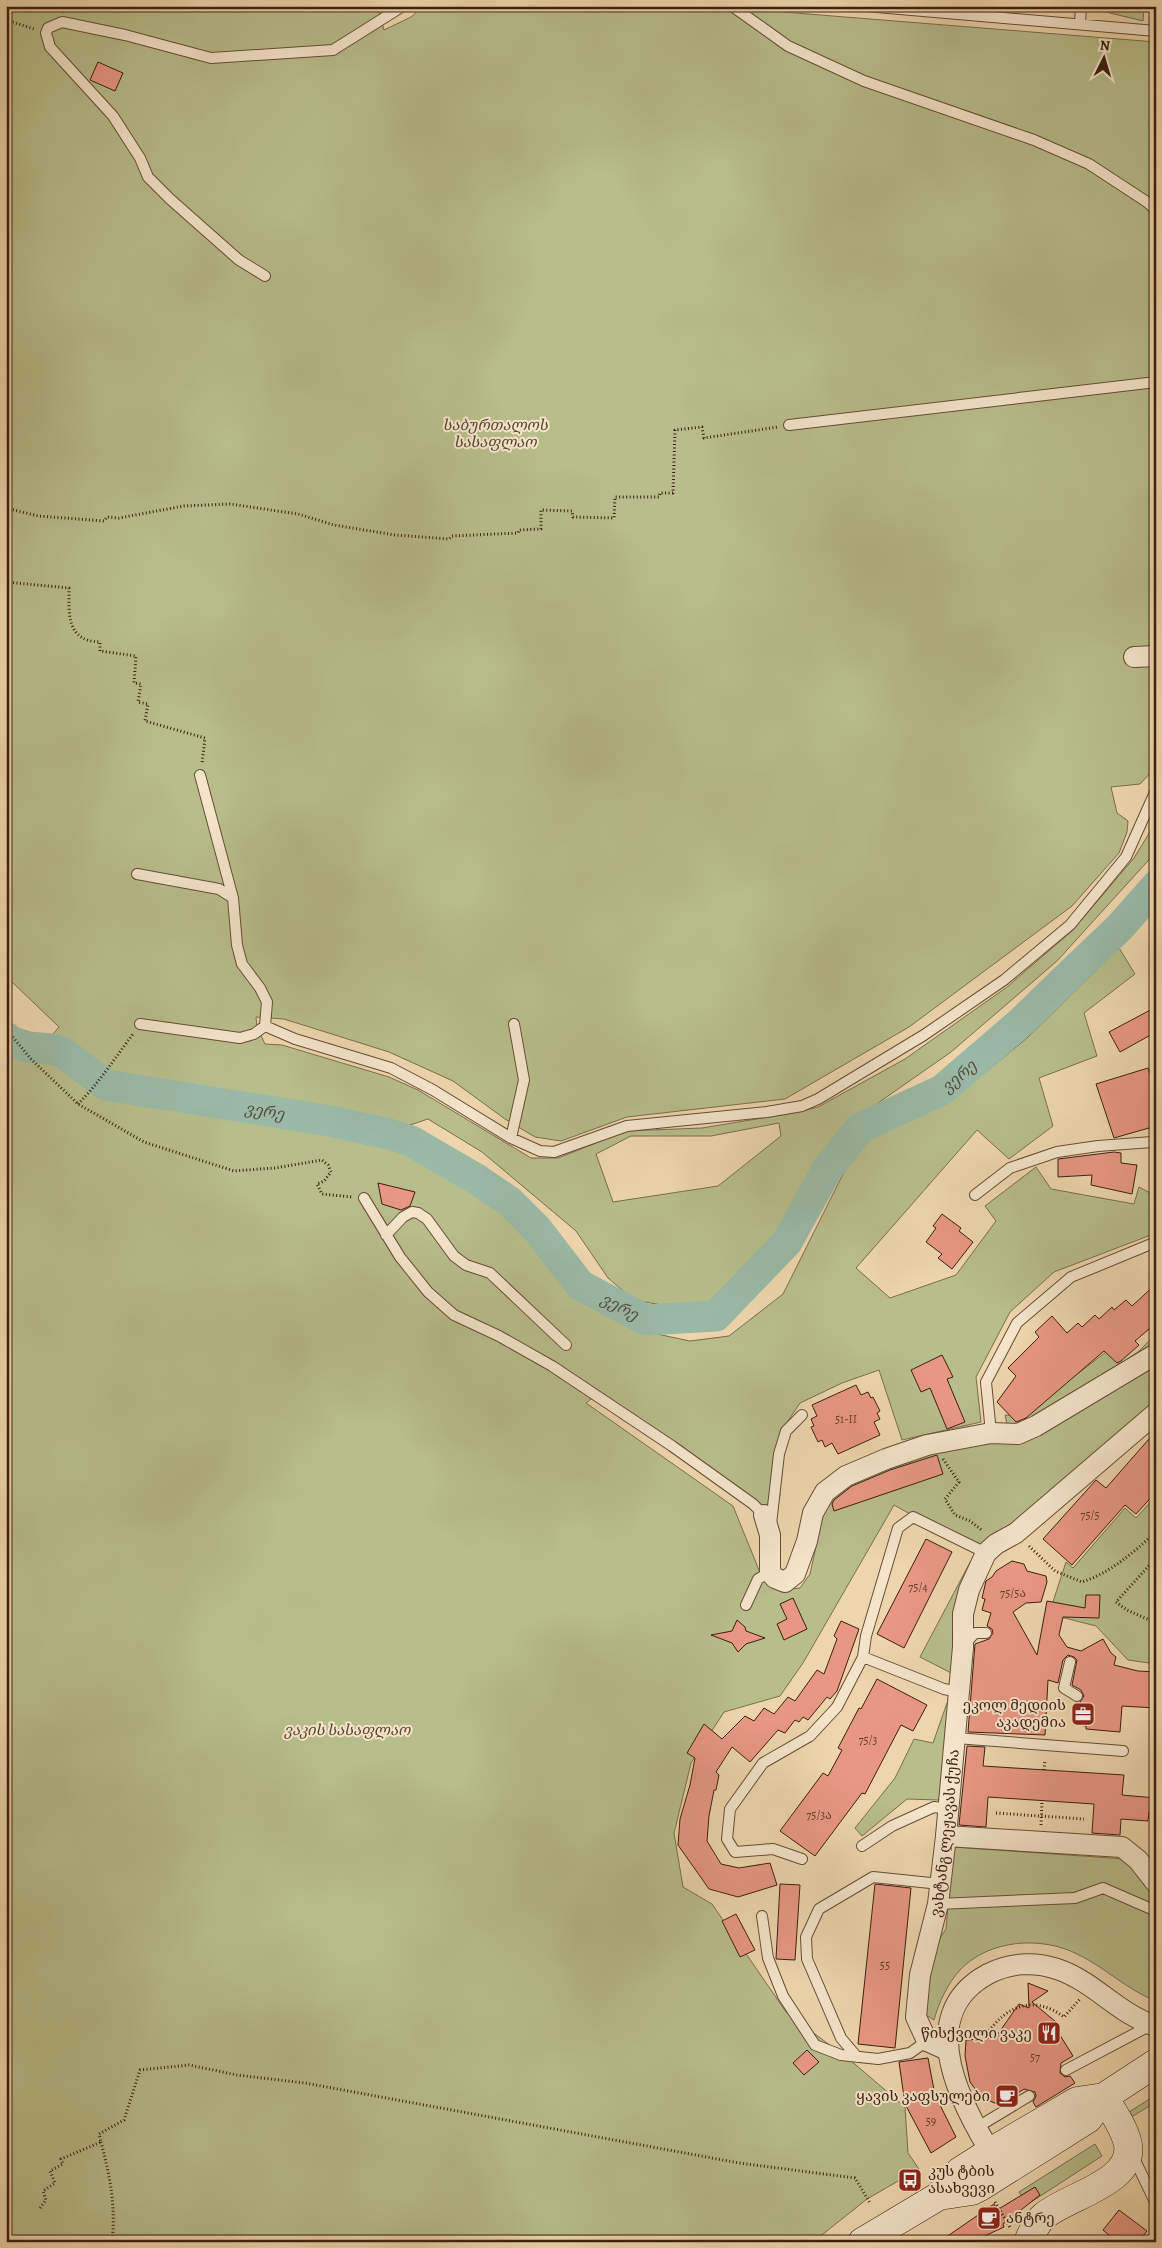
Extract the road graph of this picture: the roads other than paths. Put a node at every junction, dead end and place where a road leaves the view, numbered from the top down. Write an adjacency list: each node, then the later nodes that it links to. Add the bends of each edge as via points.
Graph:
1 (404, 6): 8 (lane, via 333,50 211,58 125,34 62,22 48,28 46,33 50,47 113,116 140,158 148,177 239,260)
2 (732, 6): 7 (lane, via 788,46 864,81 1034,140 1089,164)
3 (865, 6): 5 (lane)
4 (1081, 6): 5 (lane)
5 (1080, 24): 6 (lane)
6 (1156, 31)
7 (1156, 210)
8 (265, 276)
9 (1156, 382): 10 (lane)
10 (789, 426)
11 (1156, 656): 12 (street)
12 (1134, 657)
13 (200, 775): 16 (lane)
14 (1156, 790): 20 (lane, via 1126,856 1070,925 1004,980 924,1035 818,1099 802,1106 767,1112 627,1126 554,1152 540,1151)
15 (137, 874): 16 (lane, via 219,890)
16 (233, 898): 19 (lane, via 236,945 242,964 267,1002)
17 (140, 1024): 19 (lane, via 240,1038)
18 (514, 1024): 20 (lane, via 524,1080)
19 (265, 1026): 20 (lane, via 295,1039 391,1068)
20 (511, 1138)
21 (1156, 1140): 22 (lane, via 1057,1152 1010,1168)
22 (975, 1195)
23 (364, 1198): 24 (lane)
24 (386, 1235): 26 (lane, via 403,1216 418,1213 427,1219 454,1256 466,1265 490,1273); 31 (lane, via 428,1292 454,1315 552,1366 672,1446)
25 (1156, 1242): 30 (lane, via 1072,1277 1017,1323 986,1382)
26 (566, 1345)
27 (1156, 1354): 30 (street, via 1036,1426 1018,1434)
28 (1156, 1413): 33 (street, via 1016,1533)
29 (802, 1415): 32 (lane, via 786,1431 779,1454)
30 (991, 1433): 34 (street, via 927,1445 846,1476 825,1492 813,1513 795,1574 785,1582)
31 (764, 1515): 32 (street)
32 (770, 1535): 34 (street)
33 (991, 1548): 37 (street, ვახტანგ ლეჟავას ქუჩა, via 968,1590); 38 (lane, via 913,1517 898,1528 866,1636)
34 (770, 1572): 35 (lane, via 758,1579)
35 (746, 1605)
36 (986, 1633): 37 (lane, via 975,1633)
37 (963, 1647): 40 (street, ვახტანგ ლეჟავას ქუჩა)
38 (864, 1657): 40 (lane); 47 (lane, via 837,1707 810,1736 763,1763 730,1809 727,1839 735,1852 773,1849)
39 (1070, 1662): 41 (lane, via 1064,1688)
40 (959, 1692): 42 (street, ვახტანგ ლეჟავას ქუჩა)
41 (1077, 1696)
42 (956, 1738): 43 (lane); 44 (street, ვახტანგ ლეჟავას ქუჩა)
43 (1123, 1751)
44 (949, 1809): 45 (street, ვახტანგ ლეჟავას ქუჩა); 46 (lane, via 934,1807 892,1826)
45 (946, 1836): 48 (street, via 1122,1847 1138,1860); 49 (street, ვახტანგ ლეჟავას ქუჩა)
46 (862, 1846)
47 (802, 1859)
48 (1156, 1883)
49 (940, 1884): 50 (street, ვახტანგ ლეჟავას ქუჩა); 56 (lane, via 873,1877 819,1909 806,1937 807,1959 841,2038)
50 (938, 1904): 51 (lane, via 1075,1898 1104,1888); 54 (street, ვახტანგ ლეჟავას ქუჩა, via 920,1975 916,2017)
51 (1156, 1912)
52 (762, 1916): 56 (lane, via 768,1958 780,1989 815,2045 841,2055)
53 (1154, 2025): 55 (street, via 1058,1969 1031,1964 1003,1966 980,1978 960,1998 950,2021); 58 (lane)
54 (927, 2041): 55 (street); 56 (lane, via 910,2053 878,2059)
55 (948, 2041): 61 (street, via 954,2081)
56 (858, 2057)
57 (1156, 2062): 60 (main road)
58 (1066, 2070)
59 (1028, 2096): 61 (lane)
60 (1104, 2097): 62 (main road); 63 (main road, via 1088,2119)
61 (976, 2128): 63 (street)
62 (1128, 2146): 64 (lane); 65 (main road, via 1126,2163 1116,2176 1044,2216)
63 (997, 2162): 66 (main road, via 972,2191 939,2196)
64 (1156, 2204)
65 (1021, 2238)
66 (867, 2240)

